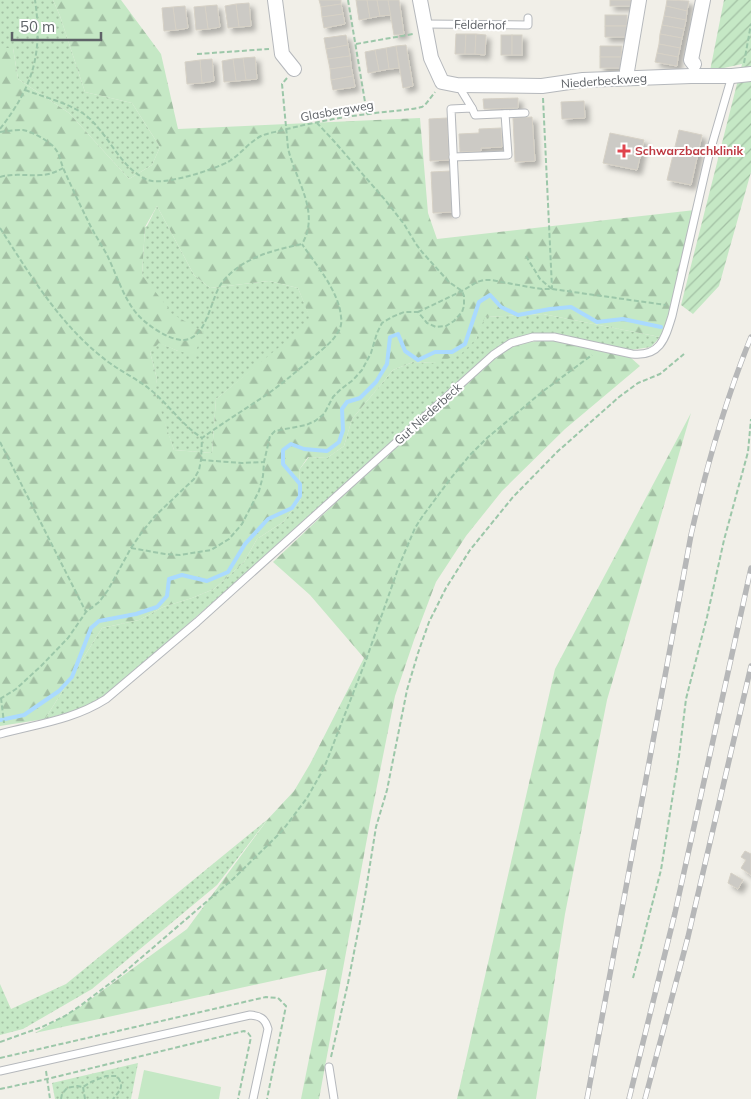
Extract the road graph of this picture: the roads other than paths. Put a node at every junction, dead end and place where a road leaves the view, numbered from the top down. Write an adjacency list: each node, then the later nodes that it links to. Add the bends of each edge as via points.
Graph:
1 (275, 0): 8 (street, via 282,54)
2 (420, 0): 6 (street)
3 (639, 0): 9 (street)
4 (703, 0): 7 (street, via 691,60)
5 (528, 18): 6 (lane, Felderhof, via 528,25)
6 (425, 28): 11 (street, Niederbeckweg, via 431,58 442,82)
7 (694, 64)
8 (294, 69)
9 (627, 71)
10 (742, 75): 11 (street, Niederbeckweg, via 582,80 542,86); 17 (lane, Gut Niederbeck, via 709,155 667,333 655,351 641,355 554,337 534,337 512,343 493,355 112,695 74,715)
11 (457, 85): 12 (lane)
12 (472, 108): 14 (lane, via 475,115); 15 (lane, via 451,109)
13 (525, 113): 14 (lane)
14 (505, 114): 15 (lane, via 508,155)
15 (454, 157): 16 (lane)
16 (456, 214)
17 (0, 734)
18 (329, 1067): 21 (lane)
19 (0, 1071): 20 (lane, via 250,1014 266,1022 268,1029)
20 (253, 1099)
21 (334, 1099)

